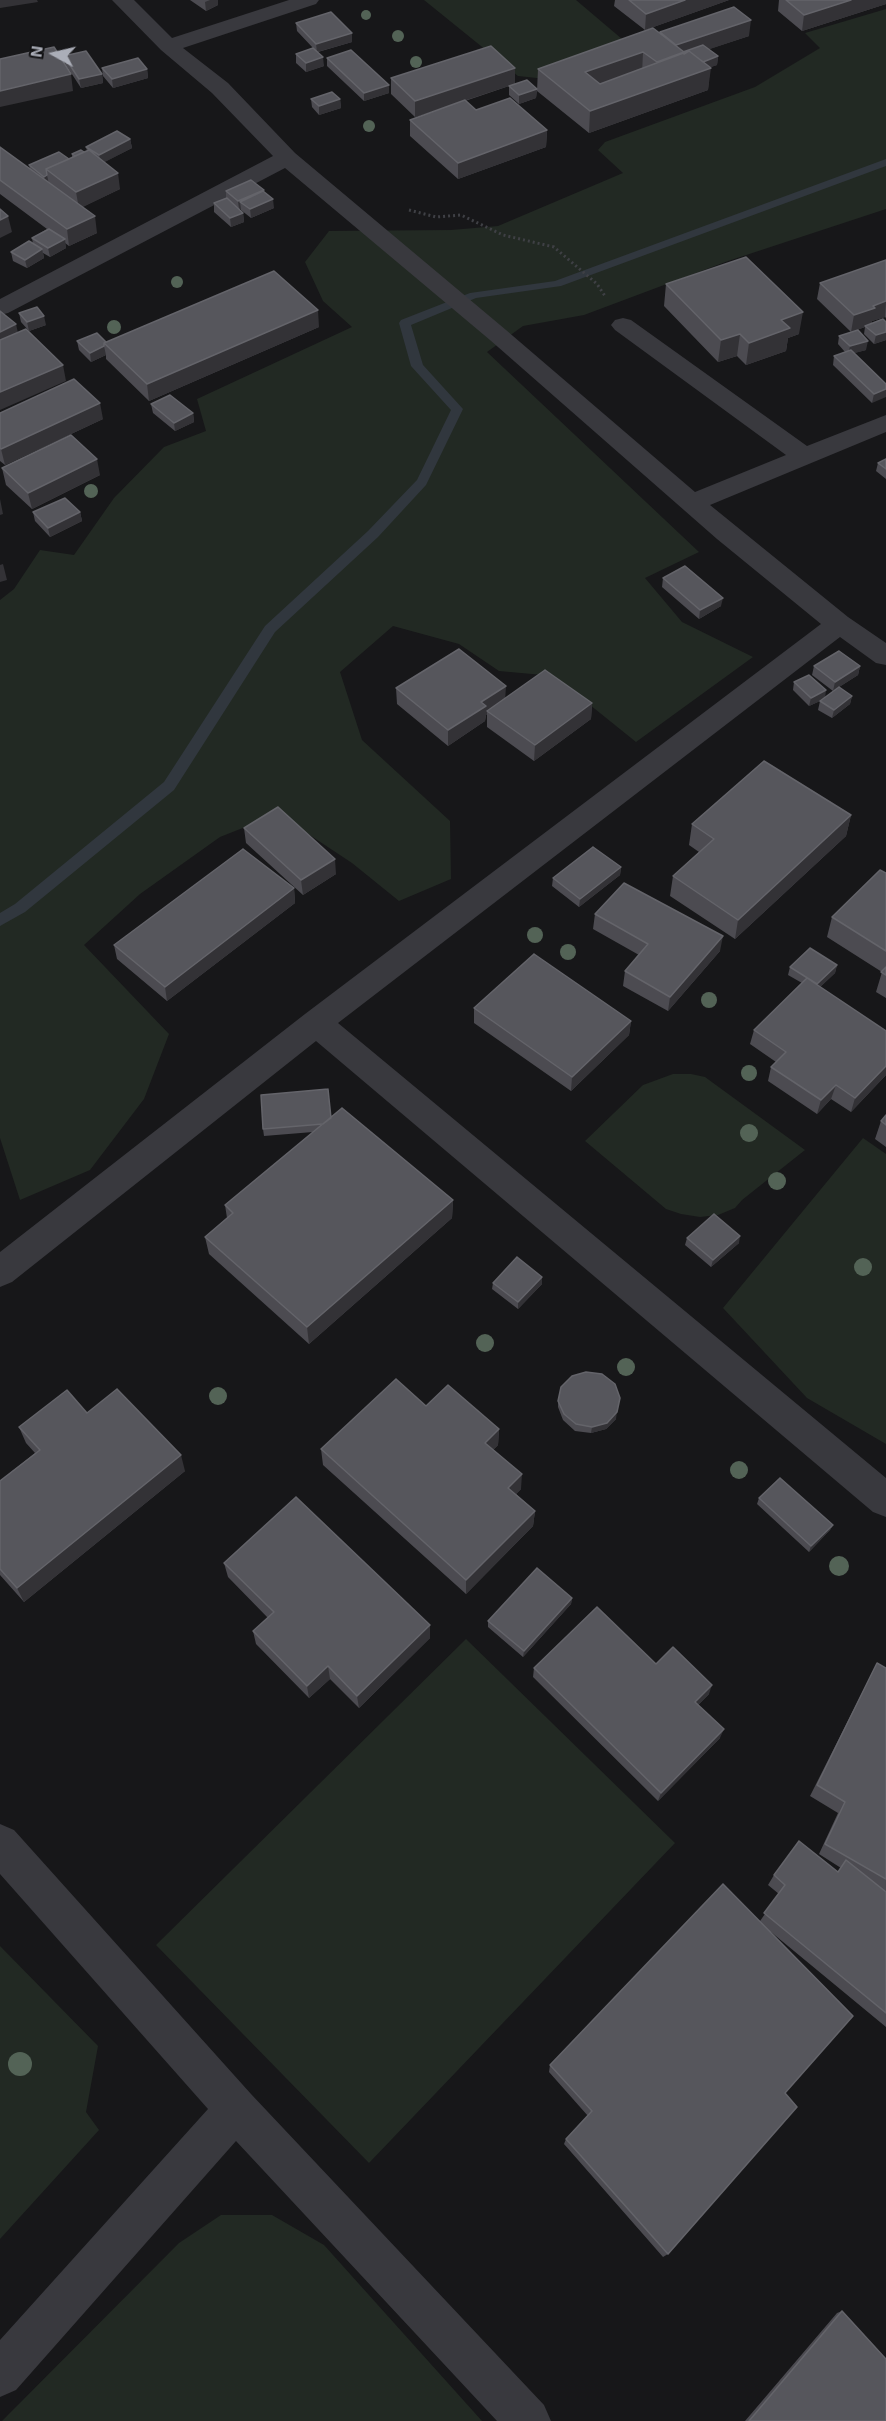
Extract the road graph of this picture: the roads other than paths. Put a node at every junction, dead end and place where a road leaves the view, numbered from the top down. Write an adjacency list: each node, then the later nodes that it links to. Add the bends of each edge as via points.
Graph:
1 (122, 0): 3 (street)
2 (309, 0): 3 (street)
3 (168, 46): 4 (street, via 220,88)
4 (287, 158): 5 (street); 9 (street)
5 (0, 308)
6 (623, 325): 8 (street)
7 (886, 423): 8 (street)
8 (805, 457): 9 (street)
9 (692, 503): 10 (street)
10 (839, 624): 11 (street); 12 (street)
11 (886, 656)
12 (316, 1023): 13 (street); 14 (street)
13 (0, 1272)
14 (886, 1500)
15 (0, 1844): 16 (street)
16 (236, 2109): 17 (street); 18 (street)
17 (0, 2374)
18 (528, 2421)

